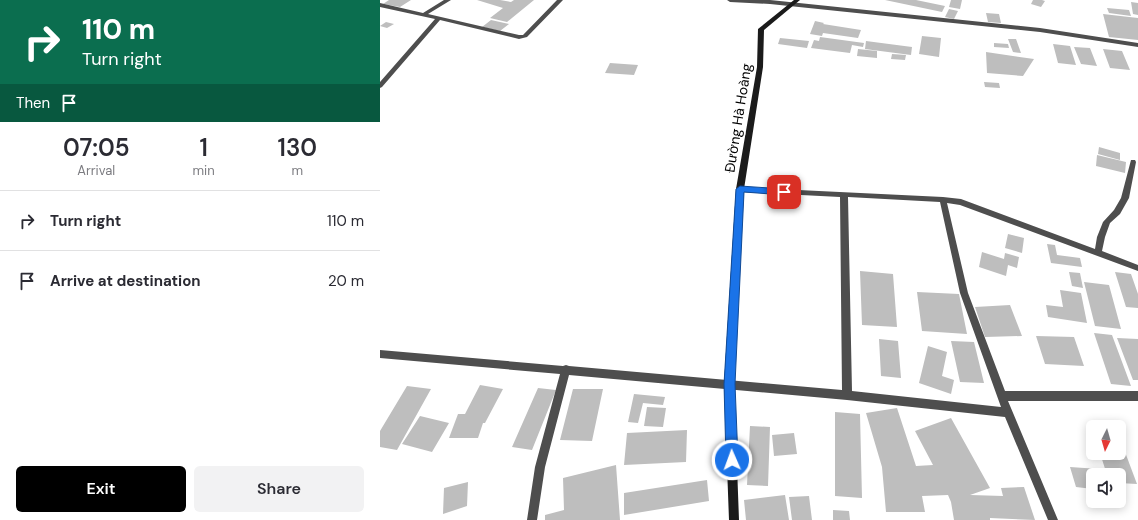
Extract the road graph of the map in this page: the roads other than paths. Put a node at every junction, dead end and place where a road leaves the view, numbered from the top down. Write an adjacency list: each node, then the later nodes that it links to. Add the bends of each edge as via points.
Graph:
1 (448, 0): 6 (street)
2 (560, 0): 7 (street, via 525,36 519,37)
3 (730, 0): 4 (street)
4 (794, 2): 8 (street, via 1040,30); 11 (street, Đường Hà Hoàng, via 760,29 760,66)
5 (380, 5): 6 (street)
6 (425, 14): 7 (street)
7 (439, 18): 9 (street)
8 (1138, 45)
9 (380, 86)
10 (1133, 162): 14 (street, via 1125,198 1107,222)
11 (740, 189): 12 (street); 18 (street, Đường Hà Hoàng)
12 (844, 195): 13 (street); 19 (street)
13 (943, 200): 14 (street, via 961,202); 20 (street, via 964,293)
14 (1098, 254): 15 (street)
15 (1138, 268)
16 (380, 354): 17 (street)
17 (566, 369): 18 (street); 23 (street, via 540,467)
18 (729, 384): 19 (street); 24 (street, Đường Hà Hoàng)
19 (847, 395): 22 (street)
20 (1003, 396): 21 (street); 22 (street)
21 (1138, 396)
22 (1008, 412): 25 (street)
23 (532, 520)
24 (734, 520)
25 (1053, 520)

